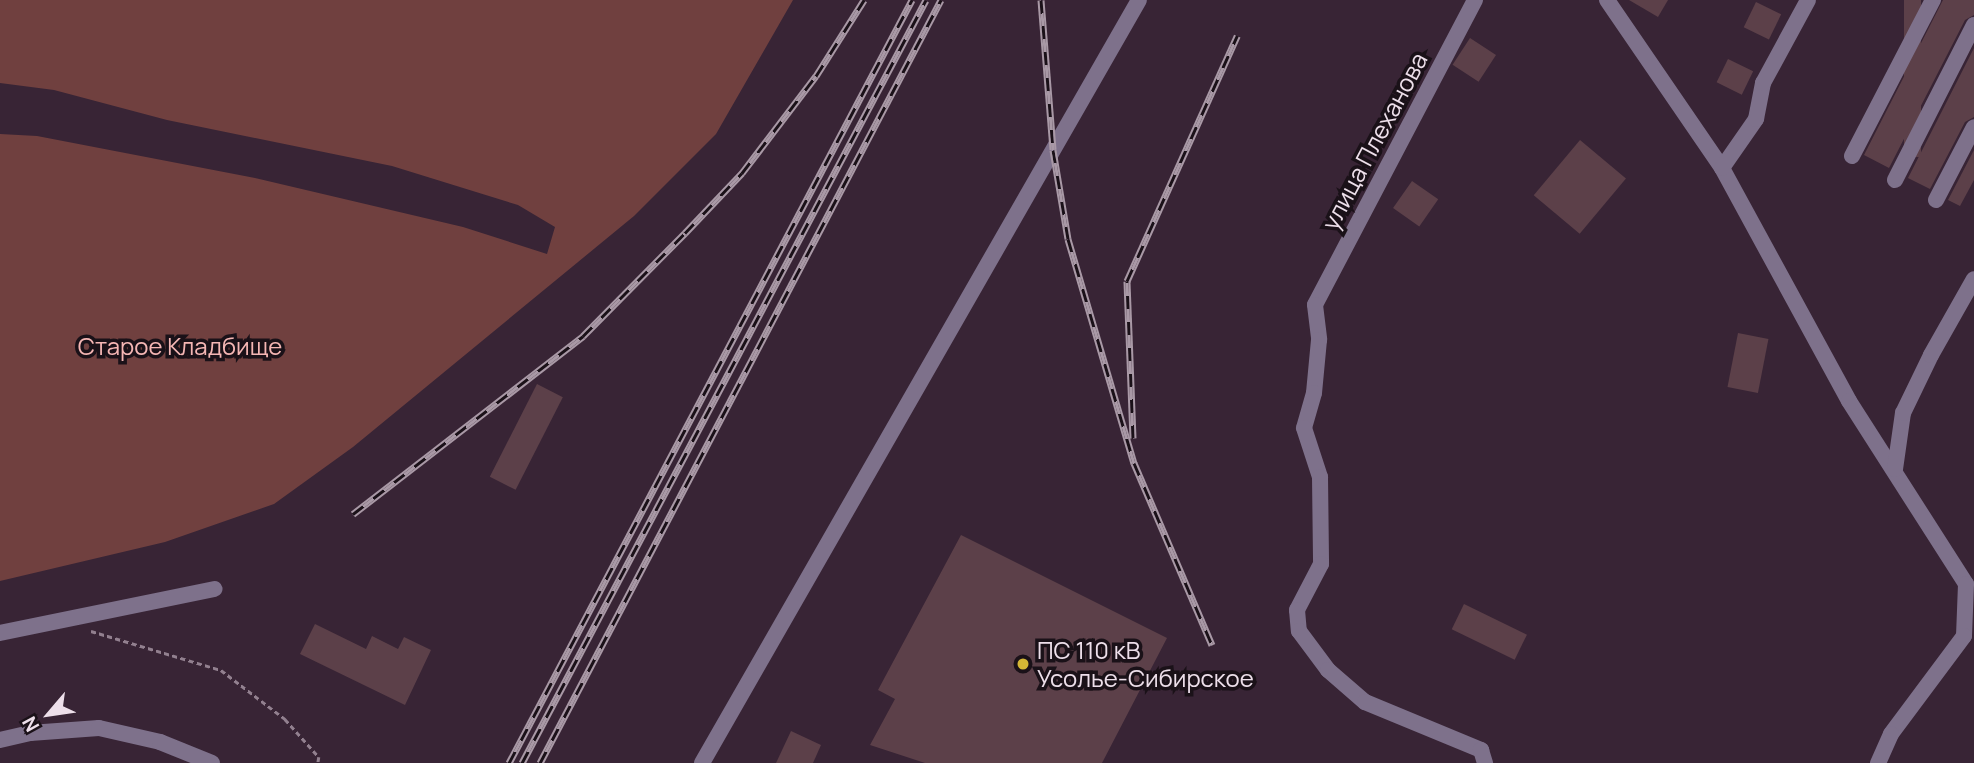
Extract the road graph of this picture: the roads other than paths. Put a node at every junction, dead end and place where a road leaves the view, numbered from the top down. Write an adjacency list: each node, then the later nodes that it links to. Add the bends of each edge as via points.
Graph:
1 (1139, 0): 19 (street)
2 (1475, 0): 20 (street, улица Плеханова, via 1315,305 1319,340 1314,393 1304,428 1320,477 1321,564 1297,610 1299,631 1328,670 1365,702 1481,750)
3 (1808, 0): 9 (street, via 1763,83 1756,119)
4 (1933, 0): 8 (street)
5 (1611, 2): 9 (street)
6 (1974, 25): 10 (street)
7 (1974, 127): 11 (street)
8 (1852, 156)
9 (1722, 168): 13 (street, via 1849,401)
10 (1895, 180)
11 (1936, 200)
12 (1974, 279): 13 (street, via 1903,413)
13 (1895, 469): 16 (street, via 1966,583)
14 (215, 589): 15 (street)
15 (0, 632)
16 (1969, 633): 21 (street, via 1891,734)
17 (0, 740): 18 (street, via 99,728 160,742)
18 (209, 762)
19 (702, 763)
20 (1485, 763)
21 (1878, 763)

